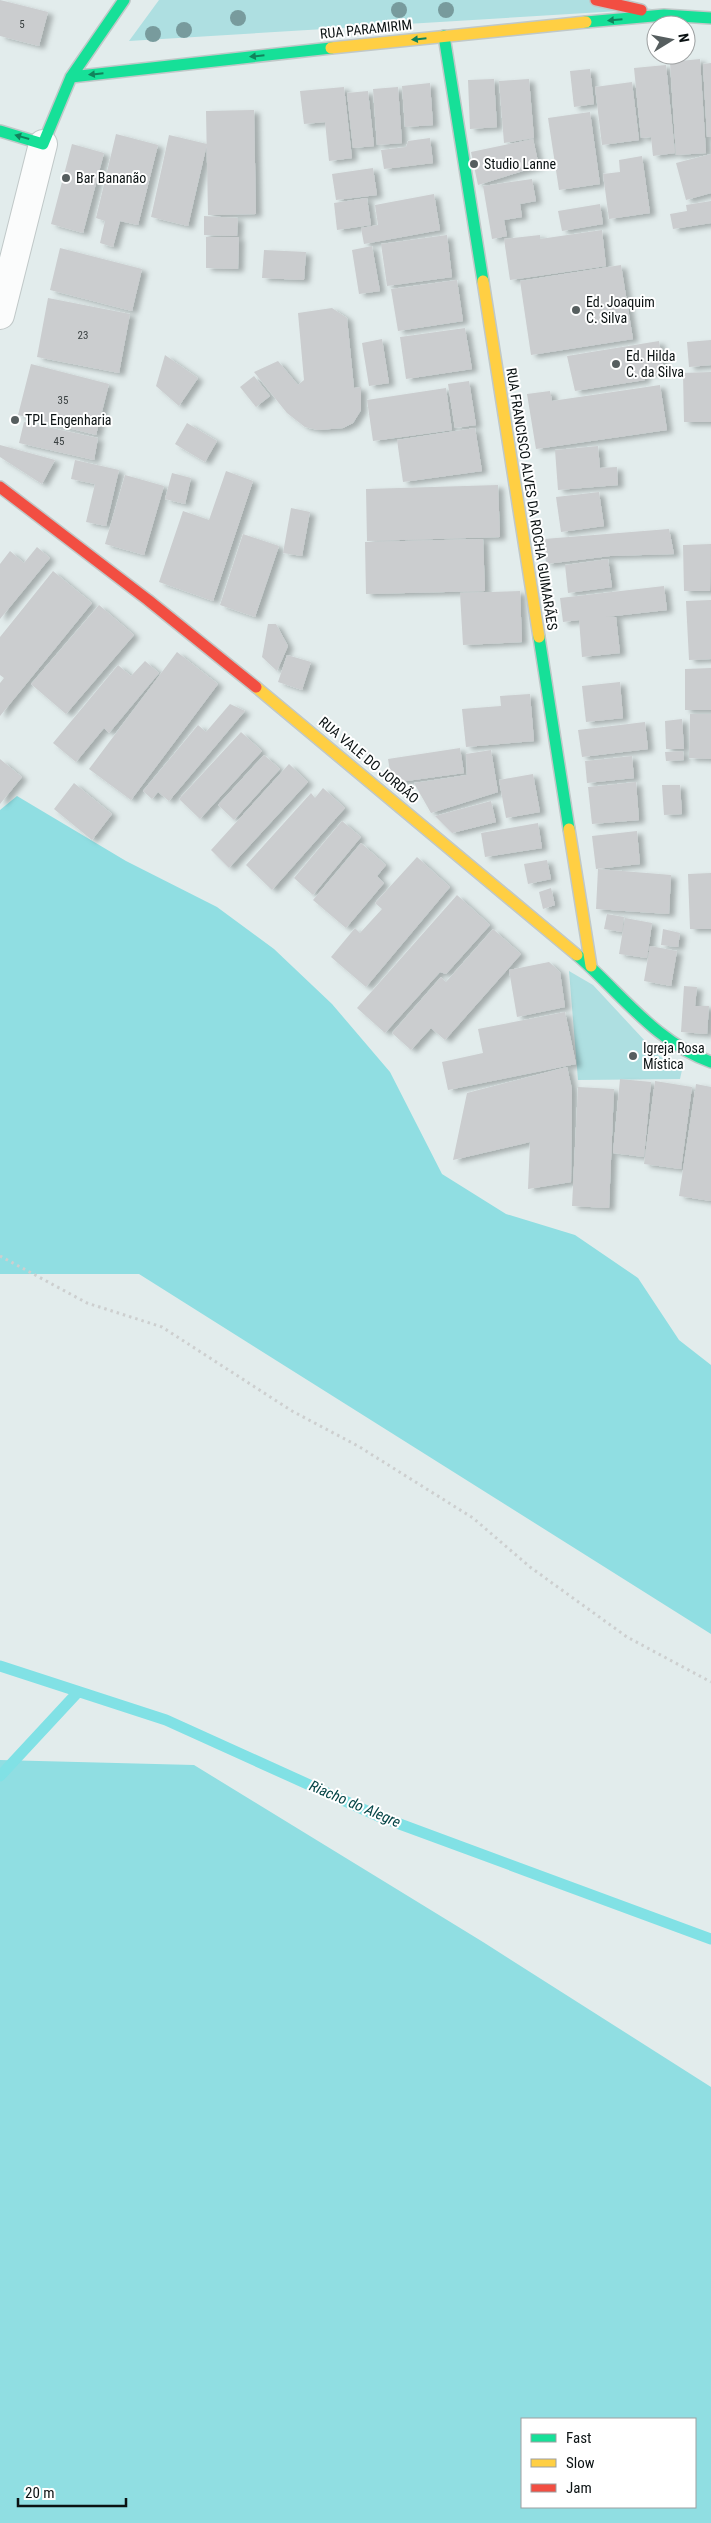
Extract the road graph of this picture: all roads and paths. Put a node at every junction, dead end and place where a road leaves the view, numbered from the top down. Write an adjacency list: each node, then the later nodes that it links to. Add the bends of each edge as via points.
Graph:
1 (124, 0): 8 (street)
2 (596, 0): 3 (street, RUA PARAMIRIM)
3 (664, 15)
4 (646, 17): 7 (street, RUA PARAMIRIM, one-way to 7)
5 (696, 17): 6 (street, RUA PARAMIRIM)
6 (711, 18)
7 (444, 36): 8 (street, RUA PARAMIRIM, one-way to 8); 13 (street, RUA FRANCISCO ALVES DA ROCHA GUIMARÃES)
8 (71, 77): 10 (street)
9 (0, 131): 10 (street, one-way to 9)
10 (43, 144): 11 (street)
11 (0, 315)
12 (0, 487): 13 (street, RUA VALE DO JORDÃO, via 120,578 343,757)
13 (591, 966): 14 (street, RUA VALE DO JORDÃO, via 669,1041)
14 (711, 1062)
15 (0, 1256): 16 (path, via 87,1303 162,1327 292,1411 358,1446 473,1518 530,1567 627,1637)
16 (711, 1682)

